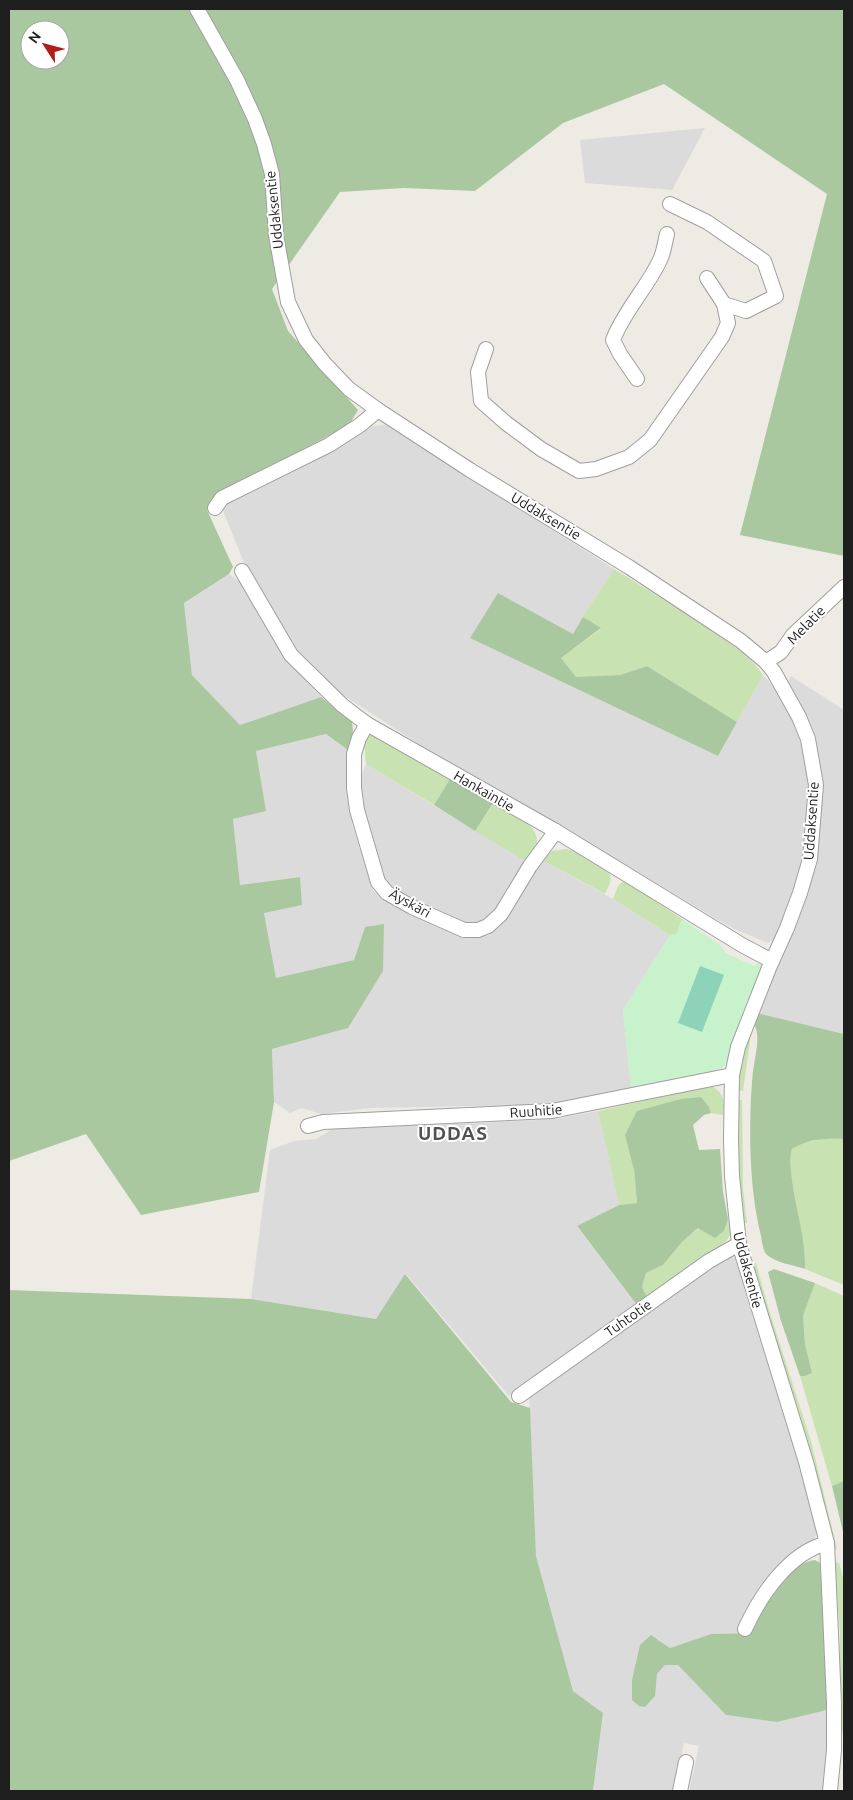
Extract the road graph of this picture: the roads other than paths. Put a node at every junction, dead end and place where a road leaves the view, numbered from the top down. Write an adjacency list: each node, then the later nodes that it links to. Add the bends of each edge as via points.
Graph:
1 (197, 9): 8 (street, Uddaksentie, via 237,80 264,144 272,174 276,235 288,302 306,340 349,389)
2 (670, 204): 5 (street, via 707,222 764,261 776,296 746,311)
3 (667, 234): 7 (street, via 662,258 619,325 613,340)
4 (707, 278): 5 (street)
5 (724, 304): 6 (street, via 728,323 722,337 650,440 629,457 596,469 579,470 541,449 481,401 478,372)
6 (486, 349)
7 (637, 379)
8 (378, 410): 9 (street, via 345,436 222,498); 12 (street, Uddaksentie, via 629,566 741,641)
9 (216, 508)
10 (242, 572): 13 (street, Hankaintie, via 291,655 342,705)
11 (844, 587): 12 (street, Melatie, via 793,635 781,652)
12 (766, 662): 15 (street, Uddaksentie, via 788,696 808,739 816,785 810,858 800,893)
13 (367, 724): 14 (street, Hankaintie); 14 (street, Äyskäri, via 354,754 354,788 357,810 378,882 387,893 464,930 478,930 501,914)
14 (556, 831): 15 (street, Hankaintie, via 742,945)
15 (772, 960): 16 (street, Uddaksentie, via 738,1047)
16 (732, 1075): 17 (street, Ruuhitie, via 552,1111 323,1122); 18 (street, Uddaksentie, via 731,1148)
17 (308, 1126)
18 (739, 1244): 19 (street, Tuhtotie, via 709,1261); 20 (street, Uddaksentie, via 806,1462)
19 (519, 1396)
20 (827, 1543): 21 (street, via 805,1552 779,1576); 24 (street, Uddaksentie, via 834,1713)
21 (745, 1628)
22 (686, 1762): 23 (street)
23 (680, 1791)
24 (830, 1791)

